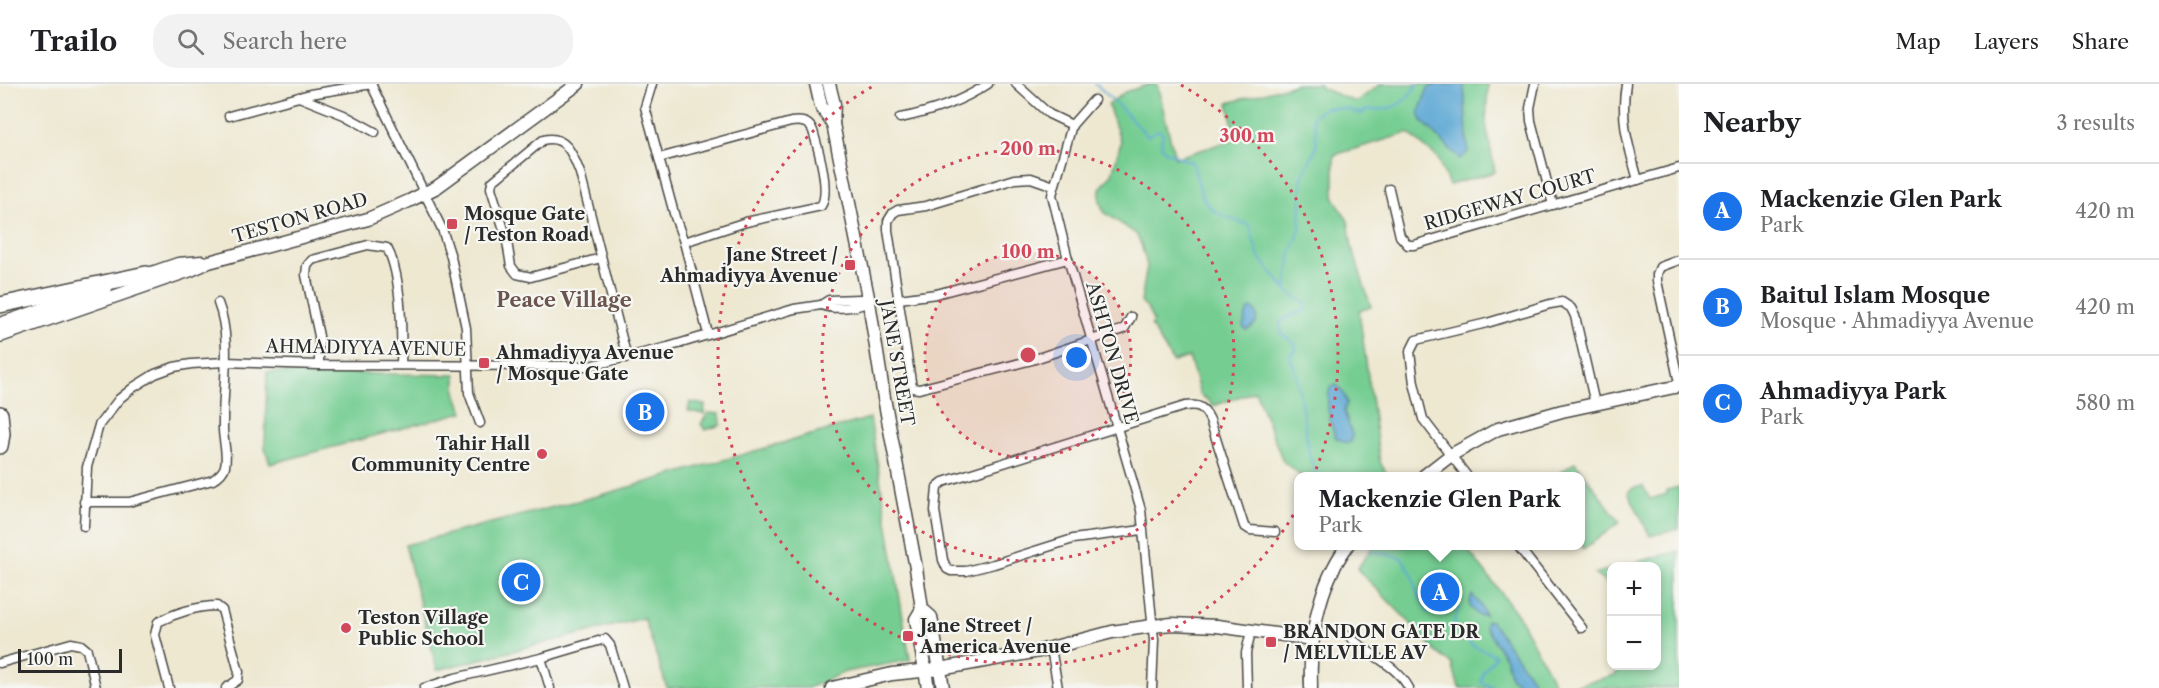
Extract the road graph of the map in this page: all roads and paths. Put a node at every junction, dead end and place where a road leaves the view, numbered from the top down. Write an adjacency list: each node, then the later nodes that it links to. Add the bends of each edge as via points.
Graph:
1 (372, 84): 10 (street); 22 (street)
2 (578, 84): 22 (main road, TESTON ROAD)
3 (652, 84): 17 (street, via 645,107)
4 (816, 84): 14 (main road, JANE STREET, via 821,106)
5 (829, 84): 14 (main road, JANE STREET)
6 (988, 84): 13 (street, via 969,97)
7 (1017, 84): 15 (street, via 1049,114)
8 (1534, 84): 23 (street, via 1531,121)
9 (1626, 84): 19 (street, via 1623,112)
10 (299, 97): 12 (street); 16 (street)
11 (1094, 100): 15 (street, ASHTON DRIVE)
12 (229, 117)
13 (900, 118)
14 (833, 124): 31 (main road, JANE STREET)
15 (1072, 125): 20 (street, ASHTON DRIVE)
16 (375, 132)
17 (659, 158): 24 (street); 24 (street, via 790,122 806,123 813,131 824,179 821,206 746,222)
18 (1679, 168): 19 (street, RIDGEWAY COURT)
19 (1638, 180): 23 (street, RIDGEWAY COURT)
20 (1054, 186): 26 (street, ASHTON DRIVE, via 1052,195); 30 (street, via 1031,178 1014,179 893,213 888,230)
21 (1389, 189): 23 (street, RIDGEWAY COURT, via 1400,236 1408,245)
22 (424, 194): 28 (main road, TESTON ROAD, via 368,219); 43 (street, via 451,257 466,328)
23 (1553, 205)
24 (684, 242): 36 (street)
25 (601, 258): 25 (street, via 580,173 572,152 561,140 543,140 492,182 511,266 517,274 531,277); 39 (street)
26 (1068, 259): 30 (street, via 936,294); 38 (street, ASHTON DRIVE)
27 (1679, 260): 44 (street, via 1660,267 1657,281)
28 (209, 262): 29 (main road, TESTON ROAD, via 178,264); 37 (main road, TESTON ROAD)
29 (146, 274): 33 (highway); 35 (main road, TESTON ROAD)
30 (899, 299): 38 (street, via 912,388 1021,363)
31 (869, 302): 36 (street, AHMADIYYA AVENUE, via 830,300); 59 (main road, JANE STREET)
32 (218, 303): 40 (street, via 223,316)
33 (0, 305)
34 (1131, 317): 38 (street, via 1124,329)
35 (0, 324)
36 (708, 334): 39 (street, AHMADIYYA AVENUE)
37 (0, 336)
38 (1091, 340): 48 (street, ASHTON DRIVE)
39 (627, 358): 43 (street, AHMADIYYA AVENUE, via 590,366)
40 (225, 362): 41 (street, AHMADIYYA AVENUE); 53 (street, AHMADIYYA AVENUE, via 191,364 155,374 119,399 94,436); 53 (street, via 223,471 213,480 129,502)
41 (319, 365): 42 (street, AHMADIYYA AVENUE); 42 (street, via 319,336 307,266 312,260 375,245 389,251 402,329)
42 (401, 365): 43 (street, AHMADIYYA AVENUE)
43 (467, 366): 47 (street, via 469,393)
44 (1679, 384): 45 (main road)
45 (1595, 404): 50 (main road, via 1498,429); 50 (street, via 1575,316 1563,302 1416,340 1410,352 1419,407 1423,419)
46 (0, 414): 49 (highway)
47 (480, 423)
48 (1115, 428): 55 (street, ASHTON DRIVE, via 1137,495); 55 (street, via 943,482 937,487 934,501 943,560 951,571 966,571 1073,539); 56 (street, via 1185,406 1201,407 1209,420 1244,526)
49 (0, 446)
50 (1451, 455): 51 (main road); 52 (street)
51 (1430, 472)
52 (1463, 472)
53 (84, 502): 54 (street, AHMADIYYA AVENUE)
54 (84, 526)
55 (1143, 530): 60 (street, ASHTON DRIVE)
56 (1275, 532)
57 (1344, 550): 64 (main road, via 1332,572)
58 (1521, 550): 61 (street)
59 (922, 609): 68 (main road, JANE STREET, via 931,617); 69 (main road, JANE STREET, via 916,619)
60 (1152, 626): 62 (main road, via 1197,625); 65 (main road); 82 (street, ASHTON DRIVE)
61 (1582, 628)
62 (1251, 631): 64 (main road); 83 (street, via 1246,652)
63 (1349, 636): 85 (street, via 1386,663)
64 (1312, 639): 84 (main road)
65 (1051, 648): 68 (main road); 81 (street)
66 (542, 658): 70 (street); 76 (street); 77 (street, via 605,639)
67 (0, 663): 71 (street, via 71,644 81,645 87,650)
68 (940, 669): 69 (main road); 80 (main road, JANE STREET)
69 (925, 671): 78 (main road, via 880,676); 79 (main road, JANE STREET)
70 (455, 678): 74 (street); 75 (street)
71 (96, 688)
72 (170, 688): 73 (street, via 155,635 158,622 217,606 227,623 239,672 238,680)
73 (226, 688)
74 (424, 688)
75 (457, 688)
76 (550, 688)
77 (623, 688)
78 (832, 688)
79 (928, 688)
80 (943, 688)
81 (1058, 688)
82 (1152, 688)
83 (1247, 688)
84 (1311, 688)
85 (1409, 688)

